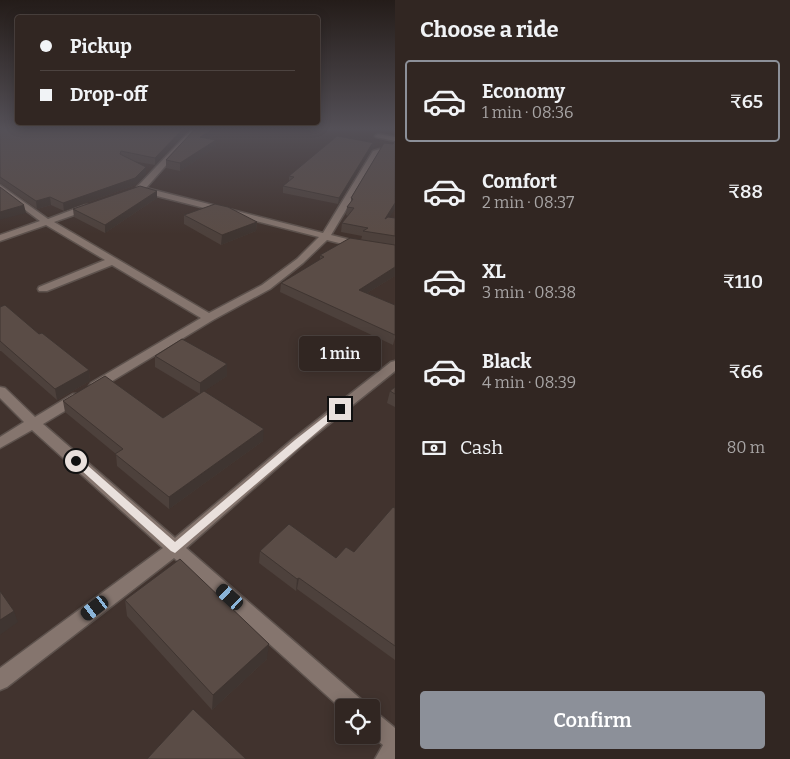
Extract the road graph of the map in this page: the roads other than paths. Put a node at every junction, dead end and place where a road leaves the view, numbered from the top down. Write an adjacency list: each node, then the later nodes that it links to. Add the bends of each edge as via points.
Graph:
1 (162, 163): 6 (street, via 136,190)
2 (370, 163): 6 (street)
3 (0, 188): 5 (street)
4 (94, 205): 5 (street)
5 (48, 222): 7 (street); 9 (street)
6 (326, 236): 8 (street); 11 (street, via 266,287)
7 (0, 238)
8 (395, 250)
9 (112, 261): 10 (street); 11 (street)
10 (43, 289)
11 (209, 318): 14 (street)
12 (395, 366): 16 (street, via 298,442)
13 (0, 391): 14 (street)
14 (33, 423): 15 (street); 16 (street)
15 (0, 443)
16 (175, 548): 17 (street); 18 (street)
17 (0, 680)
18 (346, 699)
19 (380, 729): 20 (street)
20 (395, 742)
21 (395, 747): 22 (street)
22 (386, 759)

